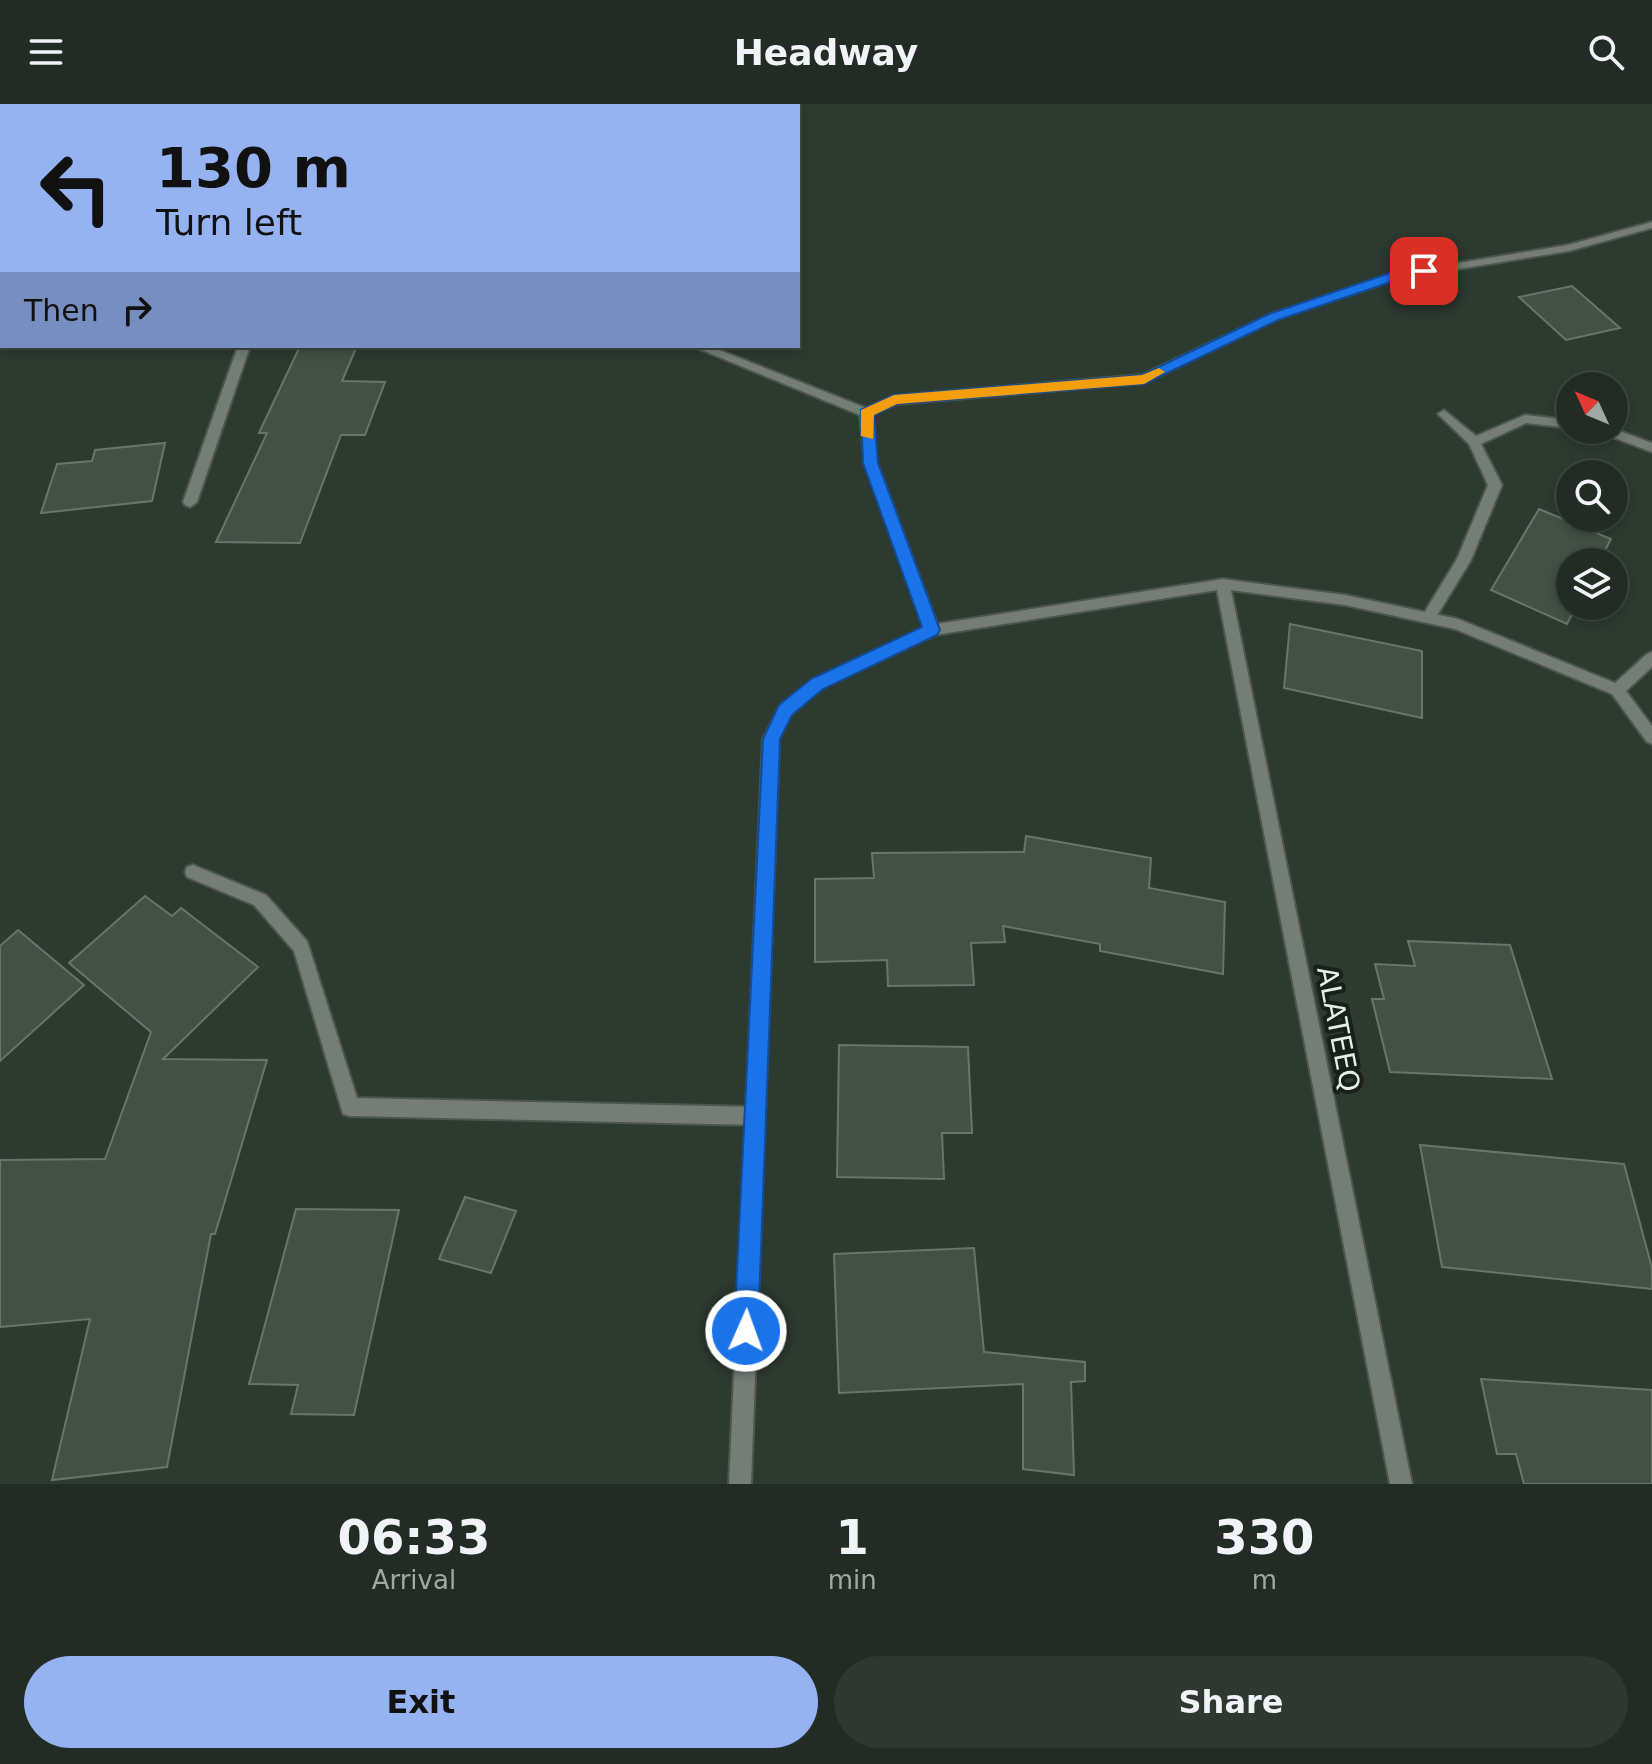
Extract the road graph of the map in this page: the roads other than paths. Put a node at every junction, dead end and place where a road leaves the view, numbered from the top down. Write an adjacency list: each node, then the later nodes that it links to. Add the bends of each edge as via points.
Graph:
1 (1652, 225): 4 (street, via 1569,248 1395,276 1273,317 1144,379 894,400)
2 (243, 348): 10 (street)
3 (703, 348): 4 (street)
4 (866, 413): 13 (street, via 871,463)
5 (1444, 414): 8 (street)
6 (1556, 422): 8 (street, via 1525,419)
7 (1628, 439): 9 (street)
8 (1474, 442): 12 (street, via 1495,485 1464,560)
9 (1652, 448)
10 (190, 502)
11 (1223, 584): 12 (street, via 1345,600); 13 (street); 20 (street, ALATEEQ)
12 (1428, 618): 15 (street, via 1458,624)
13 (932, 630): 18 (street, via 817,684 785,710 771,739)
14 (1652, 658): 15 (street)
15 (1617, 690): 16 (street)
16 (1652, 738)
17 (193, 872): 18 (street, via 260,900 301,947 350,1107)
18 (755, 1116): 19 (street)
19 (740, 1484)
20 (1401, 1484)

